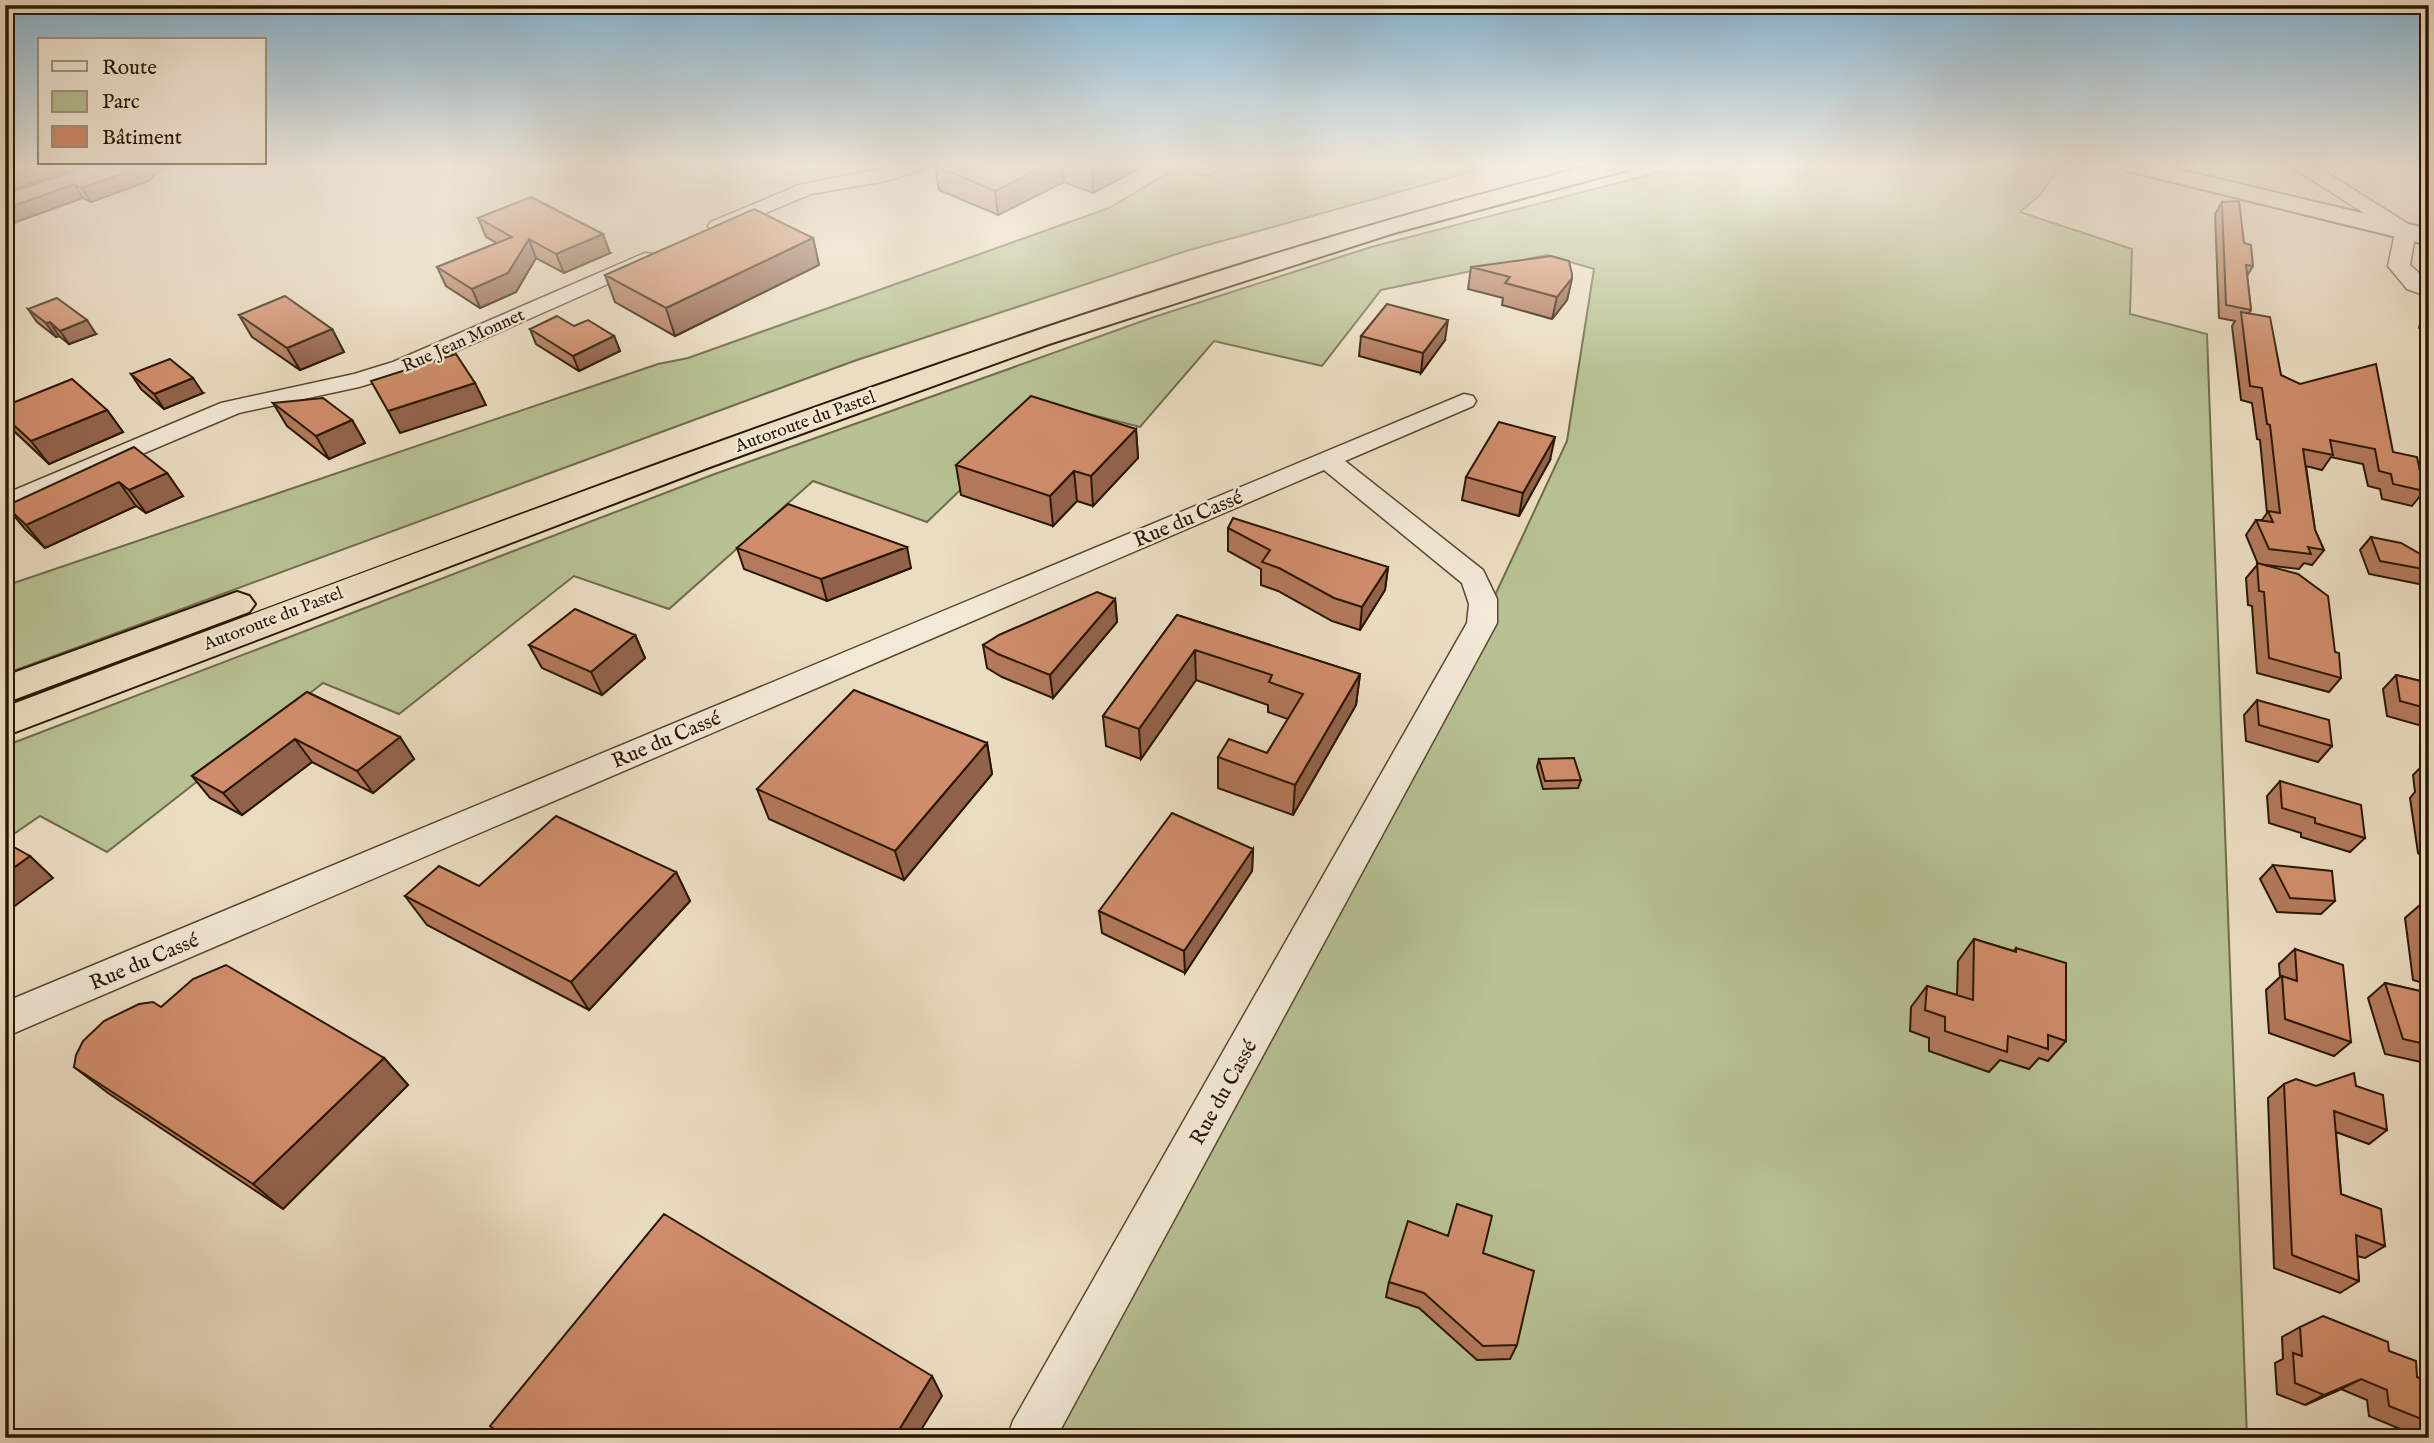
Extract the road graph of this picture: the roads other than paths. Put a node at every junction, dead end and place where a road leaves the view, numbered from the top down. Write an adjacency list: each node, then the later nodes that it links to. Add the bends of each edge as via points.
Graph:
1 (705, 232): 5 (street)
2 (1306, 232): 11 (highway, Autoroute du Pastel, via 943,348)
3 (1365, 232): 12 (highway, Autoroute du Pastel, via 1248,267 886,391)
4 (2417, 234): 7 (street, via 2399,266 2415,284)
5 (697, 236)
6 (660, 252): 10 (street, Rue Jean Monnet, via 401,368 230,408)
7 (2429, 290)
8 (1464, 401): 9 (street, Rue du Cassé)
9 (1326, 459): 13 (street, Rue du Cassé); 14 (street, Rue du Cassé, via 1473,577 1486,606 1482,623)
10 (5, 504)
11 (5, 690)
12 (5, 722)
13 (5, 1020)
14 (1030, 1438)

